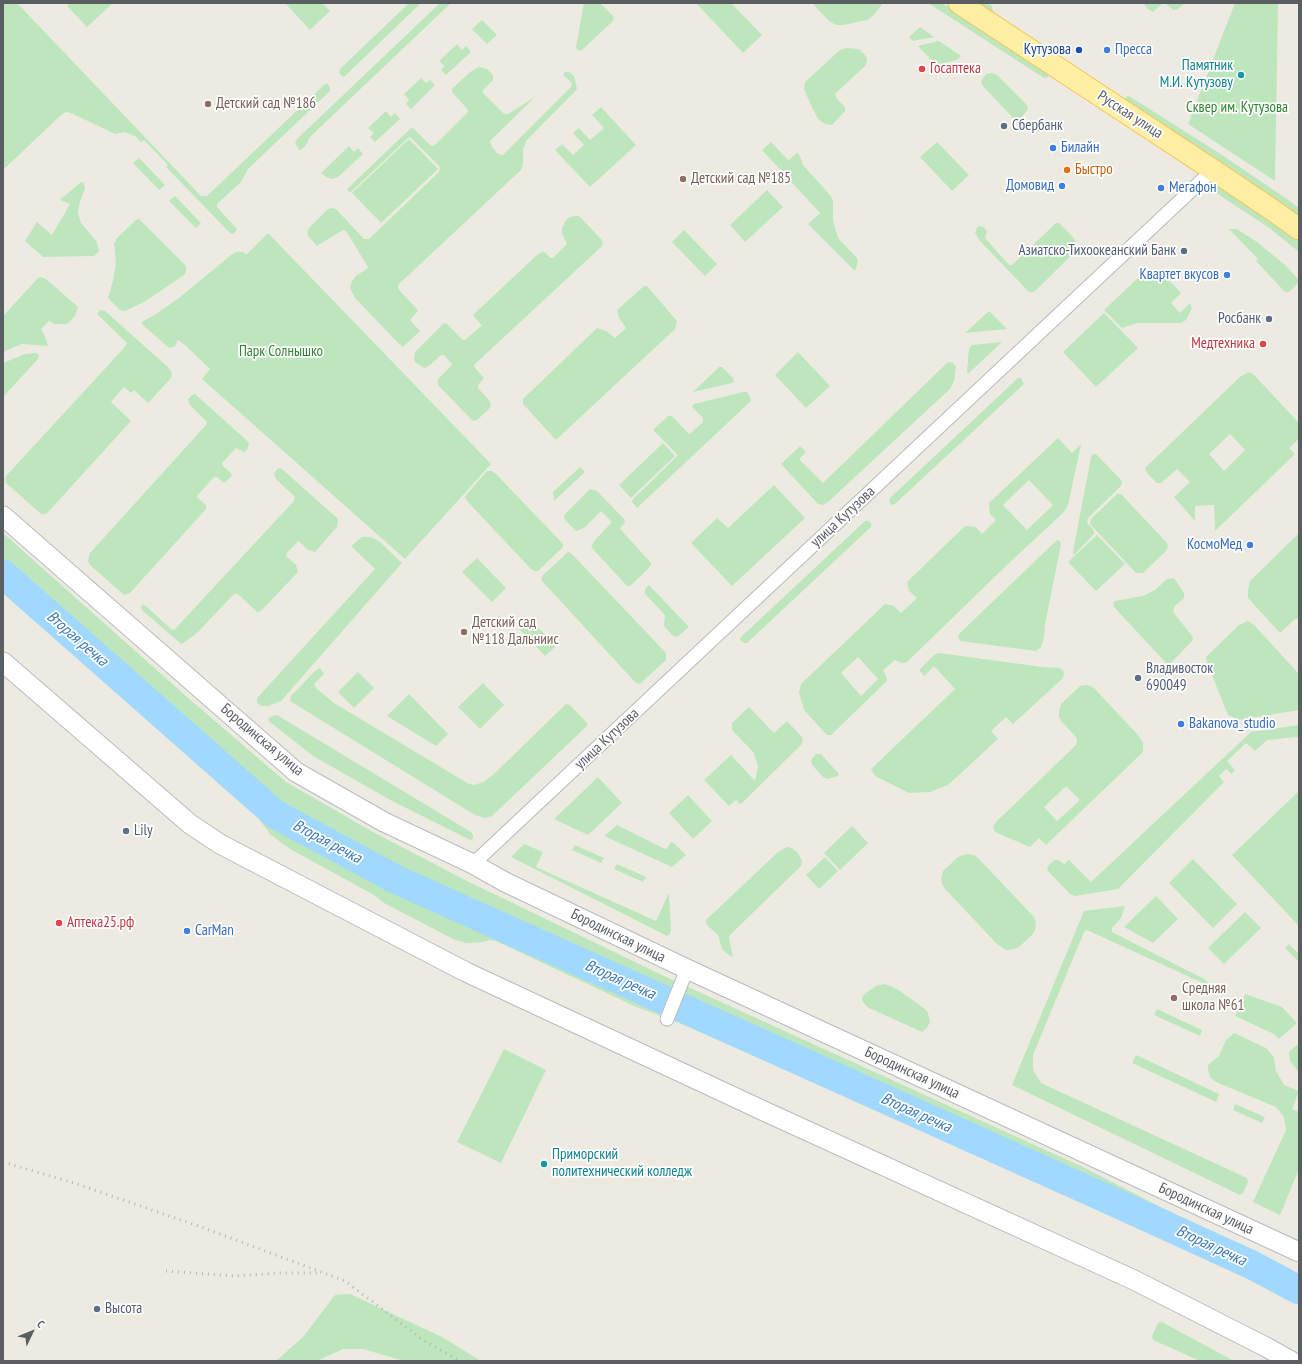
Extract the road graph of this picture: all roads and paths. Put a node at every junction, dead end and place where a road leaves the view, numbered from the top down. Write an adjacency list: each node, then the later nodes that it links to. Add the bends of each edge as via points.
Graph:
1 (959, 3): 2 (main road, Русская улица)
2 (1214, 170): 3 (main road, Русская улица); 6 (street, улица Кутузова)
3 (1299, 230)
4 (3, 516): 6 (main road, Бородинская улица, via 296,772 384,822)
5 (3, 662): 10 (main road, via 190,824 220,844 466,972 1134,1280)
6 (473, 864): 7 (main road, Бородинская улица, via 505,882)
7 (687, 969): 8 (street); 9 (main road, Бородинская улица)
8 (667, 1019)
9 (1299, 1252)
10 (1291, 1361)

